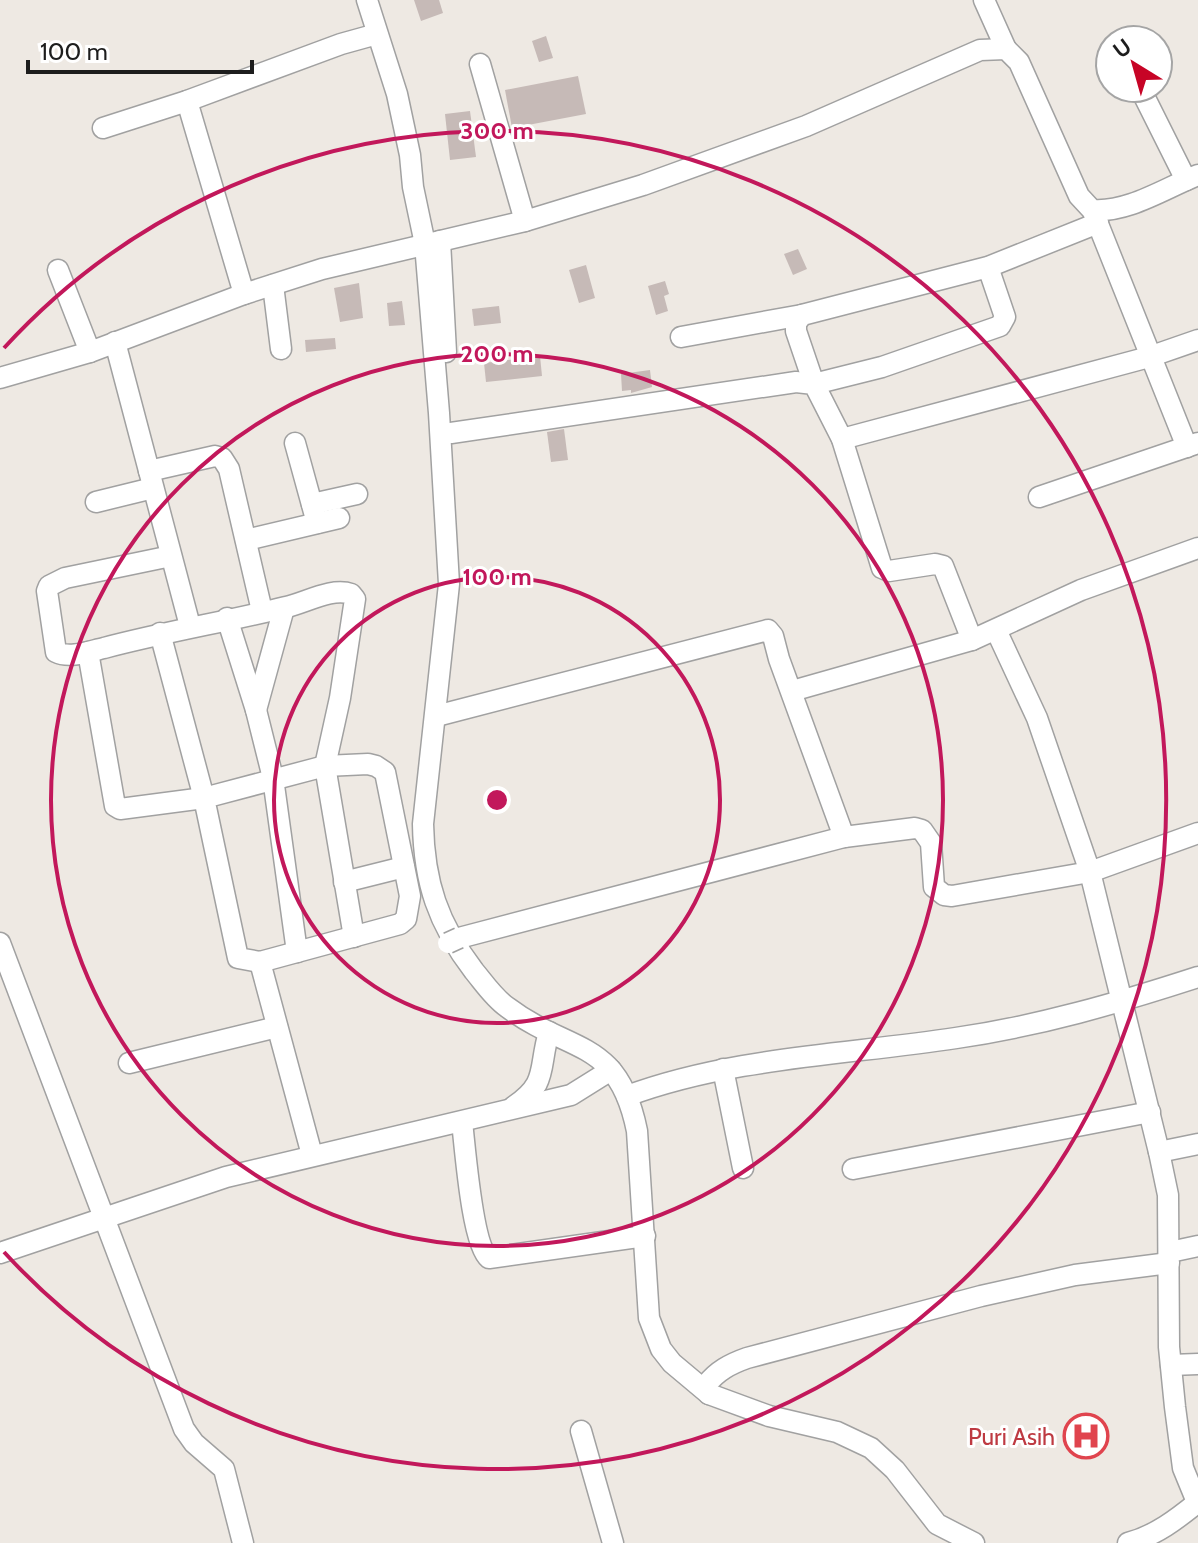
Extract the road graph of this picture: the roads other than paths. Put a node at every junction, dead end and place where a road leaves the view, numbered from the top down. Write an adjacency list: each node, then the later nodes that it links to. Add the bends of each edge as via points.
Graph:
1 (367, 0): 3 (street)
2 (984, 0): 4 (street)
3 (377, 34): 6 (street); 12 (street)
4 (1006, 49): 10 (street, via 1019,62 1079,196); 11 (street, via 980,50 755,146)
5 (480, 64): 11 (street)
6 (187, 101): 8 (street); 16 (street)
7 (1149, 104): 9 (street)
8 (103, 128)
9 (1192, 178): 10 (street)
10 (1095, 217): 13 (street); 23 (street)
11 (525, 221): 12 (street)
12 (432, 242): 15 (street); 26 (street); 59 (street, via 449,584 425,796 424,854 433,897)
13 (988, 267): 17 (street); 25 (street, via 1005,317 1000,326 882,367)
14 (58, 270): 22 (street)
15 (273, 285): 16 (street); 21 (street)
16 (244, 294): 20 (street)
17 (802, 315): 18 (street); 25 (street, via 796,331)
18 (681, 337)
19 (1198, 340): 23 (street)
20 (115, 342): 22 (street); 30 (street)
21 (281, 349)
22 (90, 352): 24 (street)
23 (1149, 357): 27 (street); 29 (street)
24 (0, 378)
25 (814, 384): 26 (street, via 796,382); 27 (street)
26 (451, 433): 49 (street, via 455,544)
27 (842, 439): 45 (street, via 882,568 943,566)
28 (295, 443): 34 (street)
29 (1193, 445): 32 (street)
30 (151, 479): 33 (street); 36 (street, via 222,458); 38 (street)
31 (357, 494): 34 (street)
32 (1039, 497)
33 (96, 502)
34 (315, 514): 35 (street); 36 (street)
35 (339, 518)
36 (246, 540): 40 (street)
37 (1198, 548): 43 (street, via 1081,590)
38 (171, 556): 42 (street); 46 (street, via 49,586 56,652)
39 (284, 608): 40 (street); 48 (street); 50 (street, via 340,592 355,599)
40 (262, 611): 41 (street)
41 (227, 618): 42 (street); 48 (street)
42 (190, 626): 44 (street)
43 (996, 630): 45 (street); 56 (street, via 1037,718)
44 (160, 633): 46 (street); 52 (street)
45 (972, 640): 47 (street)
46 (88, 652): 52 (street, via 115,806)
47 (792, 691): 49 (street, via 768,630); 54 (street)
48 (256, 710): 51 (street)
49 (440, 715): 59 (street, via 430,838)
50 (325, 766): 51 (street); 55 (street, via 368,764 385,772); 57 (street)
51 (273, 778): 52 (street); 61 (street)
52 (204, 798): 62 (street, via 235,952 244,961)
53 (1198, 833): 56 (street)
54 (844, 837): 56 (street, via 922,830 931,843 934,887 944,895); 59 (street)
55 (404, 867): 57 (street); 58 (street, via 410,896 406,919)
56 (1090, 872): 64 (street)
57 (344, 882): 58 (street)
58 (354, 937): 61 (street)
59 (456, 940): 66 (street, via 504,1006)
60 (0, 943): 79 (street)
61 (297, 952): 62 (street)
62 (260, 962): 65 (street)
63 (1198, 977): 64 (street)
64 (1121, 1002): 68 (street, via 960,1037); 72 (street)
65 (277, 1027): 67 (street); 76 (street)
66 (549, 1032): 69 (street, via 589,1049); 71 (street, via 539,1083)
67 (129, 1063)
68 (723, 1069): 70 (street); 77 (street)
69 (611, 1070): 70 (street); 71 (street, via 571,1095)
70 (627, 1096): 80 (street, via 637,1131)
71 (508, 1111): 73 (street)
72 (1150, 1112): 75 (street); 78 (street)
73 (462, 1122): 76 (street); 80 (street, via 484,1255)
74 (1198, 1144): 75 (street)
75 (1159, 1152): 83 (street, via 1168,1195)
76 (312, 1155): 79 (street, via 226,1177)
77 (743, 1168)
78 (853, 1169)
79 (105, 1219): 82 (street); 89 (street, via 187,1435 226,1475)
80 (645, 1236): 86 (street, via 654,1335 672,1363)
81 (1198, 1246): 83 (street)
82 (0, 1253)
83 (1169, 1258): 85 (street); 86 (street, via 981,1296 747,1358)
84 (1198, 1364): 85 (street)
85 (1171, 1365): 88 (street, via 1183,1468)
86 (710, 1384): 91 (street, via 769,1416 837,1432 871,1448 937,1524)
87 (581, 1431): 90 (street)
88 (1197, 1502): 92 (street, via 1182,1516)
89 (243, 1543)
90 (613, 1543)
91 (974, 1543)
92 (1128, 1543)

